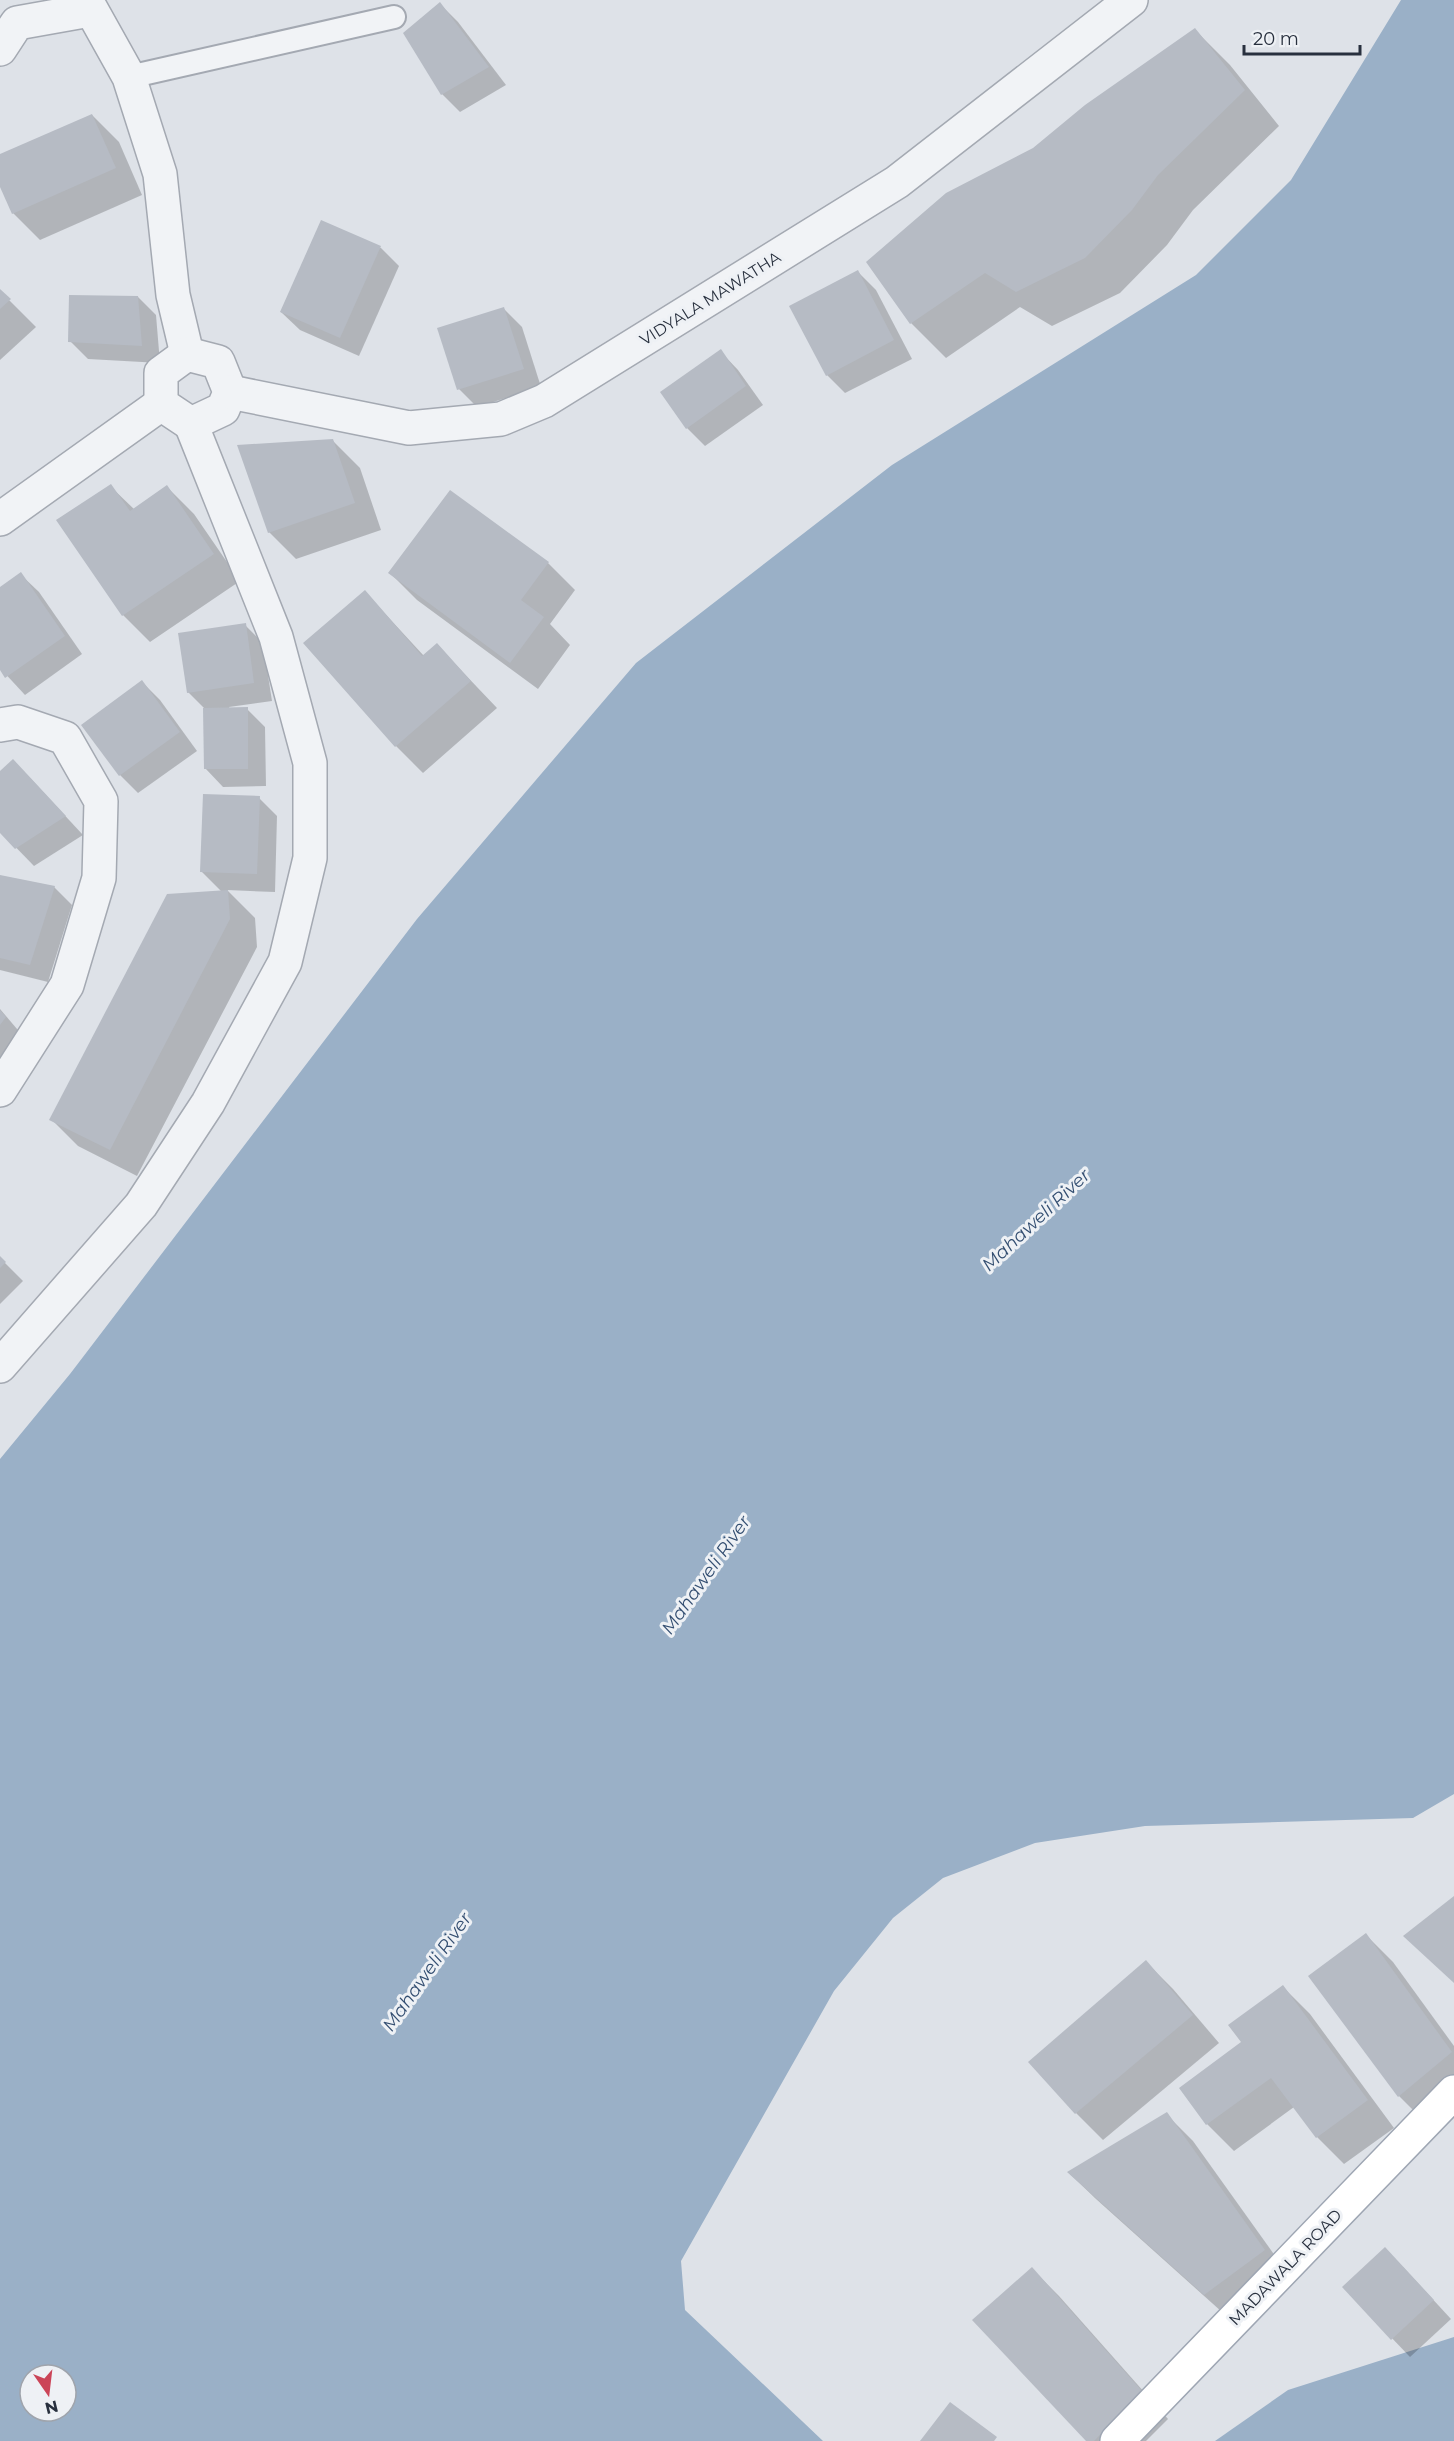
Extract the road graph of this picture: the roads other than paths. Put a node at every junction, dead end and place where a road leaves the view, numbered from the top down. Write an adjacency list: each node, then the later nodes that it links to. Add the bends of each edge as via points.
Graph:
1 (1131, 0): 7 (street, VIDYALA MAWATHA, via 897,182 544,401 501,419 410,428)
2 (88, 5): 4 (street, via 17,23); 5 (street)
3 (394, 17): 5 (lane)
4 (0, 49)
5 (129, 77): 6 (street, via 160,174 173,295)
6 (187, 354): 7 (street, via 218,362); 8 (street, via 162,373)
7 (230, 392): 9 (street, via 224,409)
8 (161, 404): 9 (street); 10 (street)
9 (191, 424): 13 (street, via 276,637 310,763 310,858 285,962 208,1103 141,1205)
10 (0, 519)
11 (0, 725): 12 (street, via 18,722 65,738 101,801 99,878 67,985)
12 (0, 1090)
13 (0, 1366)
14 (1454, 2092): 15 (main road, MADAWALA ROAD)
15 (1117, 2441)

